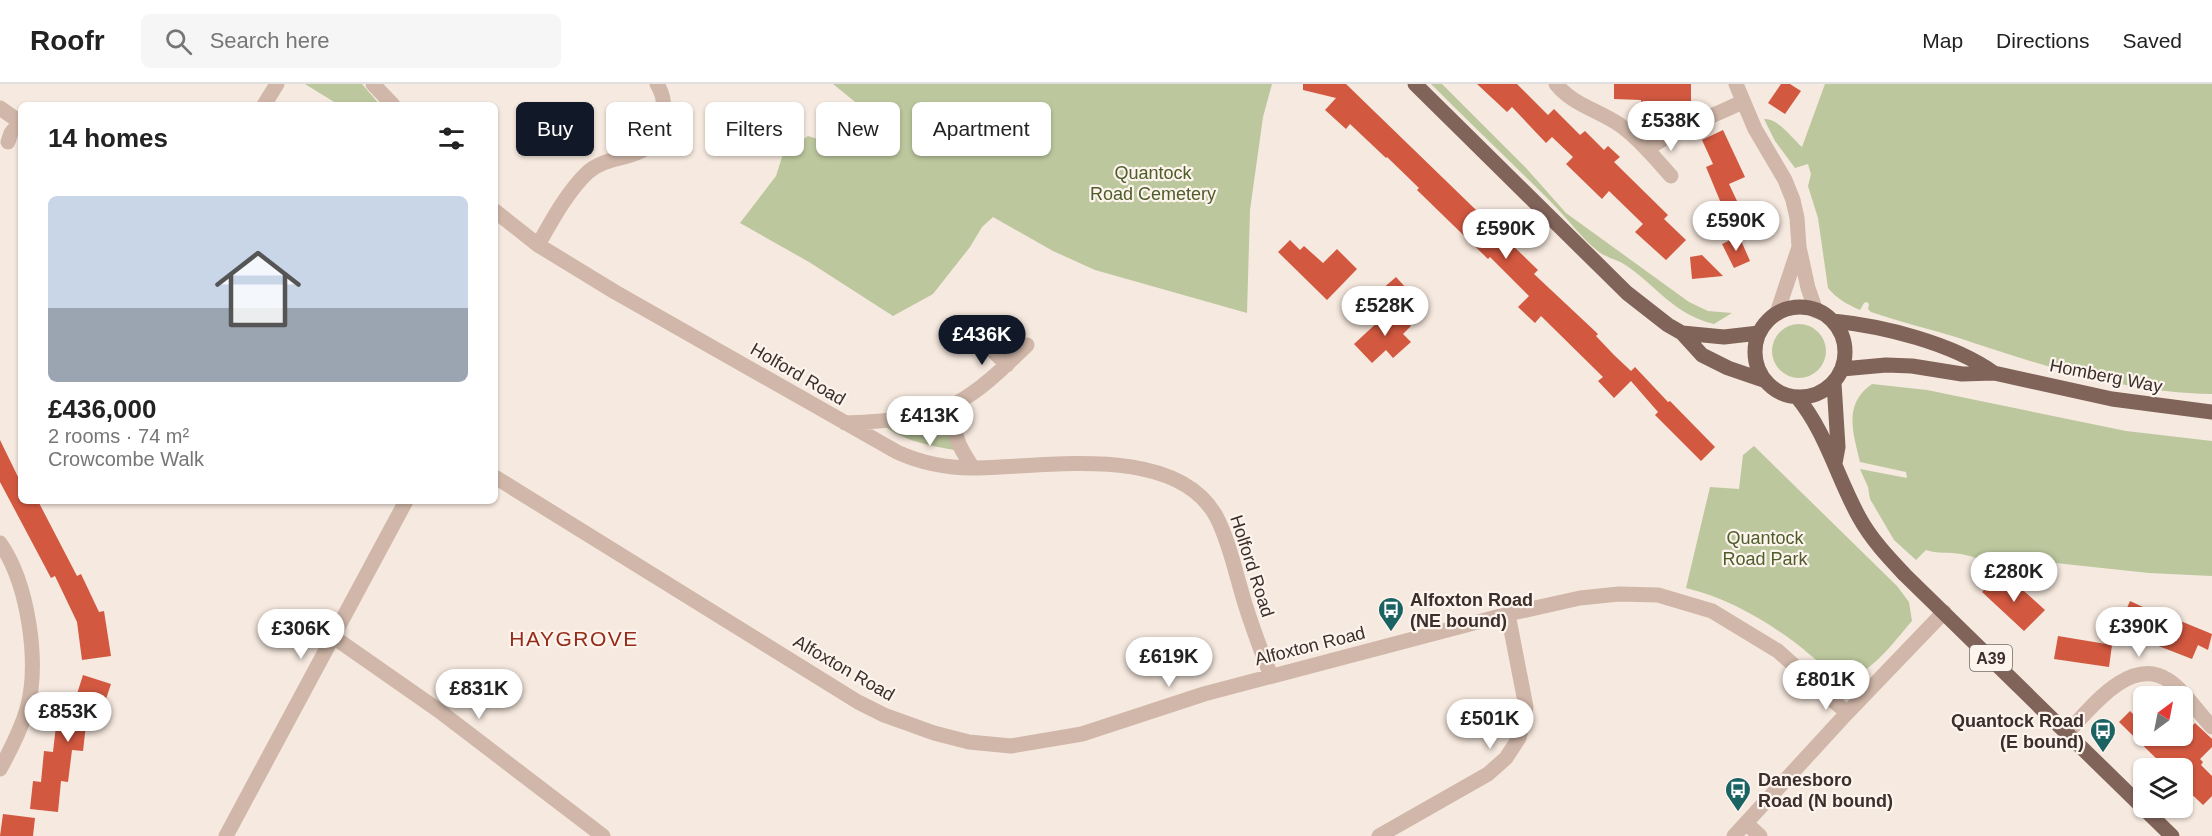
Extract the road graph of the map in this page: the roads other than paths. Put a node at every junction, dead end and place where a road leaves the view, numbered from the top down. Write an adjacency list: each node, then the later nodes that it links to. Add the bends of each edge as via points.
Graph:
1 (278, 84): 7 (street)
2 (373, 84): 8 (street)
3 (657, 84): 17 (street, via 664,99 664,112 655,139 640,153 610,160 588,173)
4 (1415, 84): 22 (main road, A39, via 1628,293)
5 (1556, 84): 14 (street, via 1576,103 1619,125)
6 (1736, 84): 9 (street)
7 (266, 102)
8 (390, 102)
9 (1742, 102): 14 (street, via 1681,128); 18 (street, via 1785,180 1797,219)
10 (0, 108): 11 (street)
11 (18, 121)
12 (18, 124): 13 (street)
13 (8, 142)
14 (1648, 149): 15 (street)
15 (1671, 176)
16 (498, 213): 17 (street, Holford Road)
17 (538, 245): 34 (street, Holford Road)
18 (1799, 247): 19 (street); 20 (street)
19 (1816, 312): 20 (main road, via 1795,306); 21 (main road)
20 (1777, 313): 23 (main road)
21 (1833, 321): 27 (main road, via 1844,340); 28 (main road, Homberg Way, via 1952,349)
22 (1682, 333): 23 (main road, A39, via 1724,337); 29 (main road, A39, via 1716,363)
23 (1759, 333): 29 (main road, via 1756,362)
24 (1027, 345): 26 (street)
25 (992, 350): 26 (street)
26 (1007, 365): 32 (street)
27 (1842, 369): 28 (main road, Homberg Way, via 1886,365 1962,374); 30 (main road)
28 (1994, 373): 33 (main road, Homberg Way, via 2112,399)
29 (1766, 381): 31 (main road, A39)
30 (1834, 383): 31 (main road, via 1821,394); 35 (main road, A39, via 1838,447)
31 (1797, 397): 35 (main road, A39, via 1810,412)
32 (953, 405): 34 (street, via 896,419); 36 (street, via 958,446)
33 (2212, 412)
34 (845, 423): 36 (street, Holford Road, via 916,460)
35 (1835, 463): 40 (main road, A39, via 1875,542)
36 (973, 468): 43 (street, Holford Road, via 1095,463 1158,473 1199,494 1216,516)
37 (498, 479): 43 (street, Alfoxton Road, via 858,702 934,733 990,745 1039,742 1082,734)
38 (404, 504): 42 (street)
39 (0, 543): 47 (street, via 27,609 32,662 27,709)
40 (1944, 612): 44 (street); 46 (main road, A39)
41 (1508, 614): 43 (street, Alfoxton Road); 44 (street, Alfoxton Road, via 1580,598 1658,595 1712,611 1778,651); 51 (street, via 1526,707 1518,738 1506,758 1488,774)
42 (332, 636): 49 (street); 50 (street, via 438,710)
43 (1271, 676)
44 (1847, 713): 48 (street)
45 (2212, 727): 46 (street, via 2170,680 2144,674 2122,680)
46 (2067, 733): 54 (main road, A39)
47 (0, 769)
48 (1746, 823): 52 (street); 53 (street)
49 (226, 836)
50 (603, 836)
51 (1379, 836)
52 (1734, 836)
53 (1761, 836)
54 (2172, 836)

